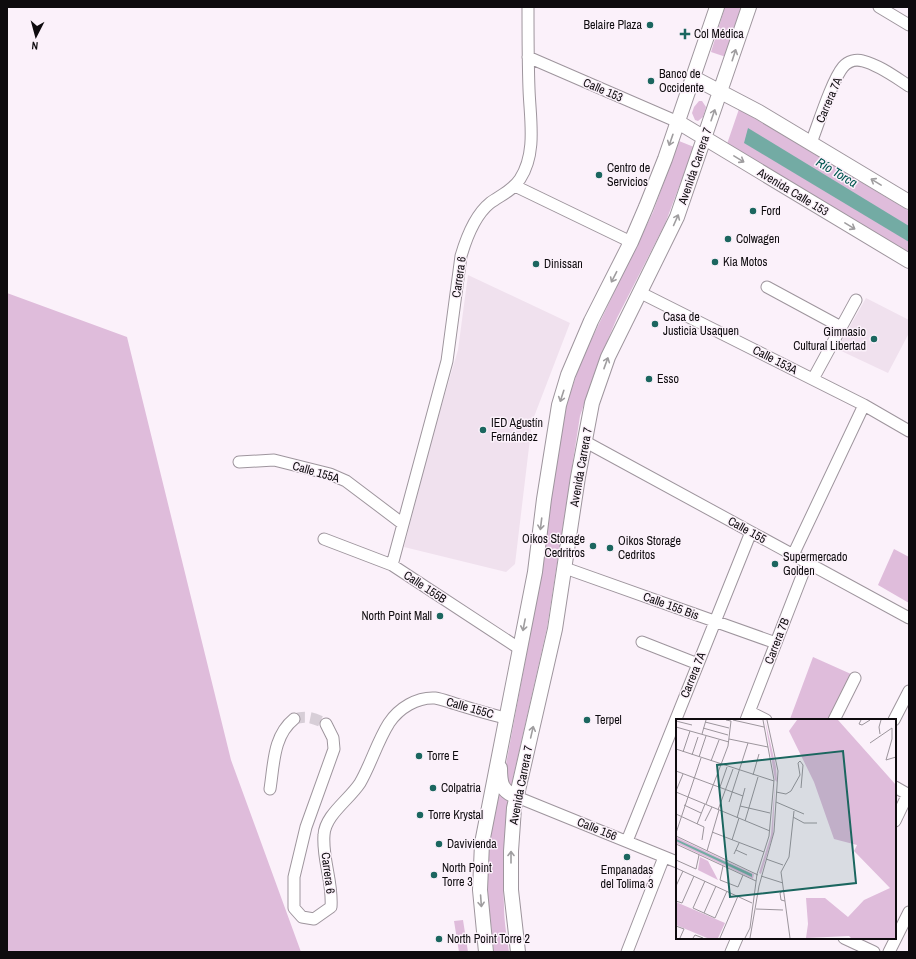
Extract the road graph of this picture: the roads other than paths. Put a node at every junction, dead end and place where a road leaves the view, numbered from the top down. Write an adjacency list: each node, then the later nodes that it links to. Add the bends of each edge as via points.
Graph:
1 (528, 7): 6 (street, Carrera 6)
2 (717, 7): 7 (main road)
3 (749, 7): 9 (main road, Avenida Carrera 7, one-way to 3)
4 (879, 7): 5 (street)
5 (909, 25)
6 (528, 57): 10 (street, Calle 153); 13 (street, Carrera 6, via 531,142 527,165)
7 (694, 78): 9 (main road); 10 (main road)
8 (909, 86): 12 (street, Carrera 7A, via 873,65 852,61 844,66 838,77)
9 (721, 92): 11 (main road, Avenida Carrera 7, one-way to 9); 12 (main road)
10 (678, 122): 11 (main road, Avenida Calle 153); 15 (main road, one-way to 15)
11 (705, 139): 16 (main road, Avenida Calle 153, one-way to 16); 18 (main road, Avenida Carrera 7, one-way to 11, via 677,217)
12 (811, 143): 14 (main road, one-way to 12)
13 (515, 186): 15 (street); 26 (street, Carrera 6, via 489,204 480,215 460,256 447,361)
14 (909, 202)
15 (631, 242): 37 (main road, one-way to 37, via 591,321 559,405 535,572)
16 (909, 261)
17 (767, 287): 20 (street)
18 (639, 292): 21 (street, Calle 153A); 24 (main road, Avenida Carrera 7, one-way to 18, via 592,404 608,357)
19 (856, 300): 20 (street)
20 (841, 327): 21 (street)
21 (813, 379): 22 (street, Calle 153A)
22 (864, 405): 23 (street, Calle 153A); 29 (street)
23 (909, 430)
24 (584, 441): 27 (street, Calle 155); 32 (main road, Avenida Carrera 7)
25 (239, 462): 26 (street, Calle 155A, via 274,460 330,474 346,481)
26 (403, 524): 31 (street, Carrera 6)
27 (751, 532): 29 (street, Calle 155); 34 (street, Carrera 7A)
28 (324, 539): 31 (street, Calle 155B)
29 (793, 555): 30 (street, Calle 155)
30 (807, 563): 33 (street, Calle 155); 36 (street, Carrera 7B)
31 (392, 565): 37 (street, Calle 155B)
32 (565, 568): 34 (street, Calle 155 Bis); 53 (main road, Avenida Carrera 7, one-way to 32, via 555,629)
33 (909, 618)
34 (715, 622): 36 (street, Calle 155 Bis); 38 (street, Carrera 7A)
35 (642, 642): 38 (street)
36 (776, 643): 42 (street, Carrera 7B)
37 (520, 649): 43 (main road)
38 (698, 664): 55 (street, Carrera 7A)
39 (855, 678): 45 (street)
40 (909, 691): 46 (street)
41 (435, 698): 43 (street, Calle 155C); 48 (street, Carrera 6, via 412,702 399,710 389,723 352,795 327,824 324,845 332,894 331,907 314,919 302,917 294,908 293,891 306,827 334,749 333,738)
42 (748, 716): 44 (street)
43 (505, 718): 49 (main road)
44 (762, 719)
45 (834, 719)
46 (895, 719)
47 (294, 720): 51 (street, via 279,736)
48 (326, 724)
49 (502, 737): 53 (main road, via 500,781 503,789); 63 (main road, one-way to 63, via 482,843 480,890)
50 (896, 788): 52 (street)
51 (270, 789)
52 (908, 794): 54 (street)
53 (516, 797): 55 (street, Calle 156); 64 (main road, Avenida Carrera 7, one-way to 53, via 511,890 512,829)
54 (896, 819)
55 (627, 841): 56 (street, Calle 156)
56 (664, 857): 57 (street, Calle 156); 65 (street)
57 (676, 862)
58 (909, 912): 59 (street)
59 (896, 938)
60 (737, 939): 66 (street)
61 (846, 939): 67 (street)
62 (896, 939): 68 (street)
63 (486, 952)
64 (518, 952)
65 (627, 952)
66 (731, 952)
67 (874, 952)
68 (889, 952)

